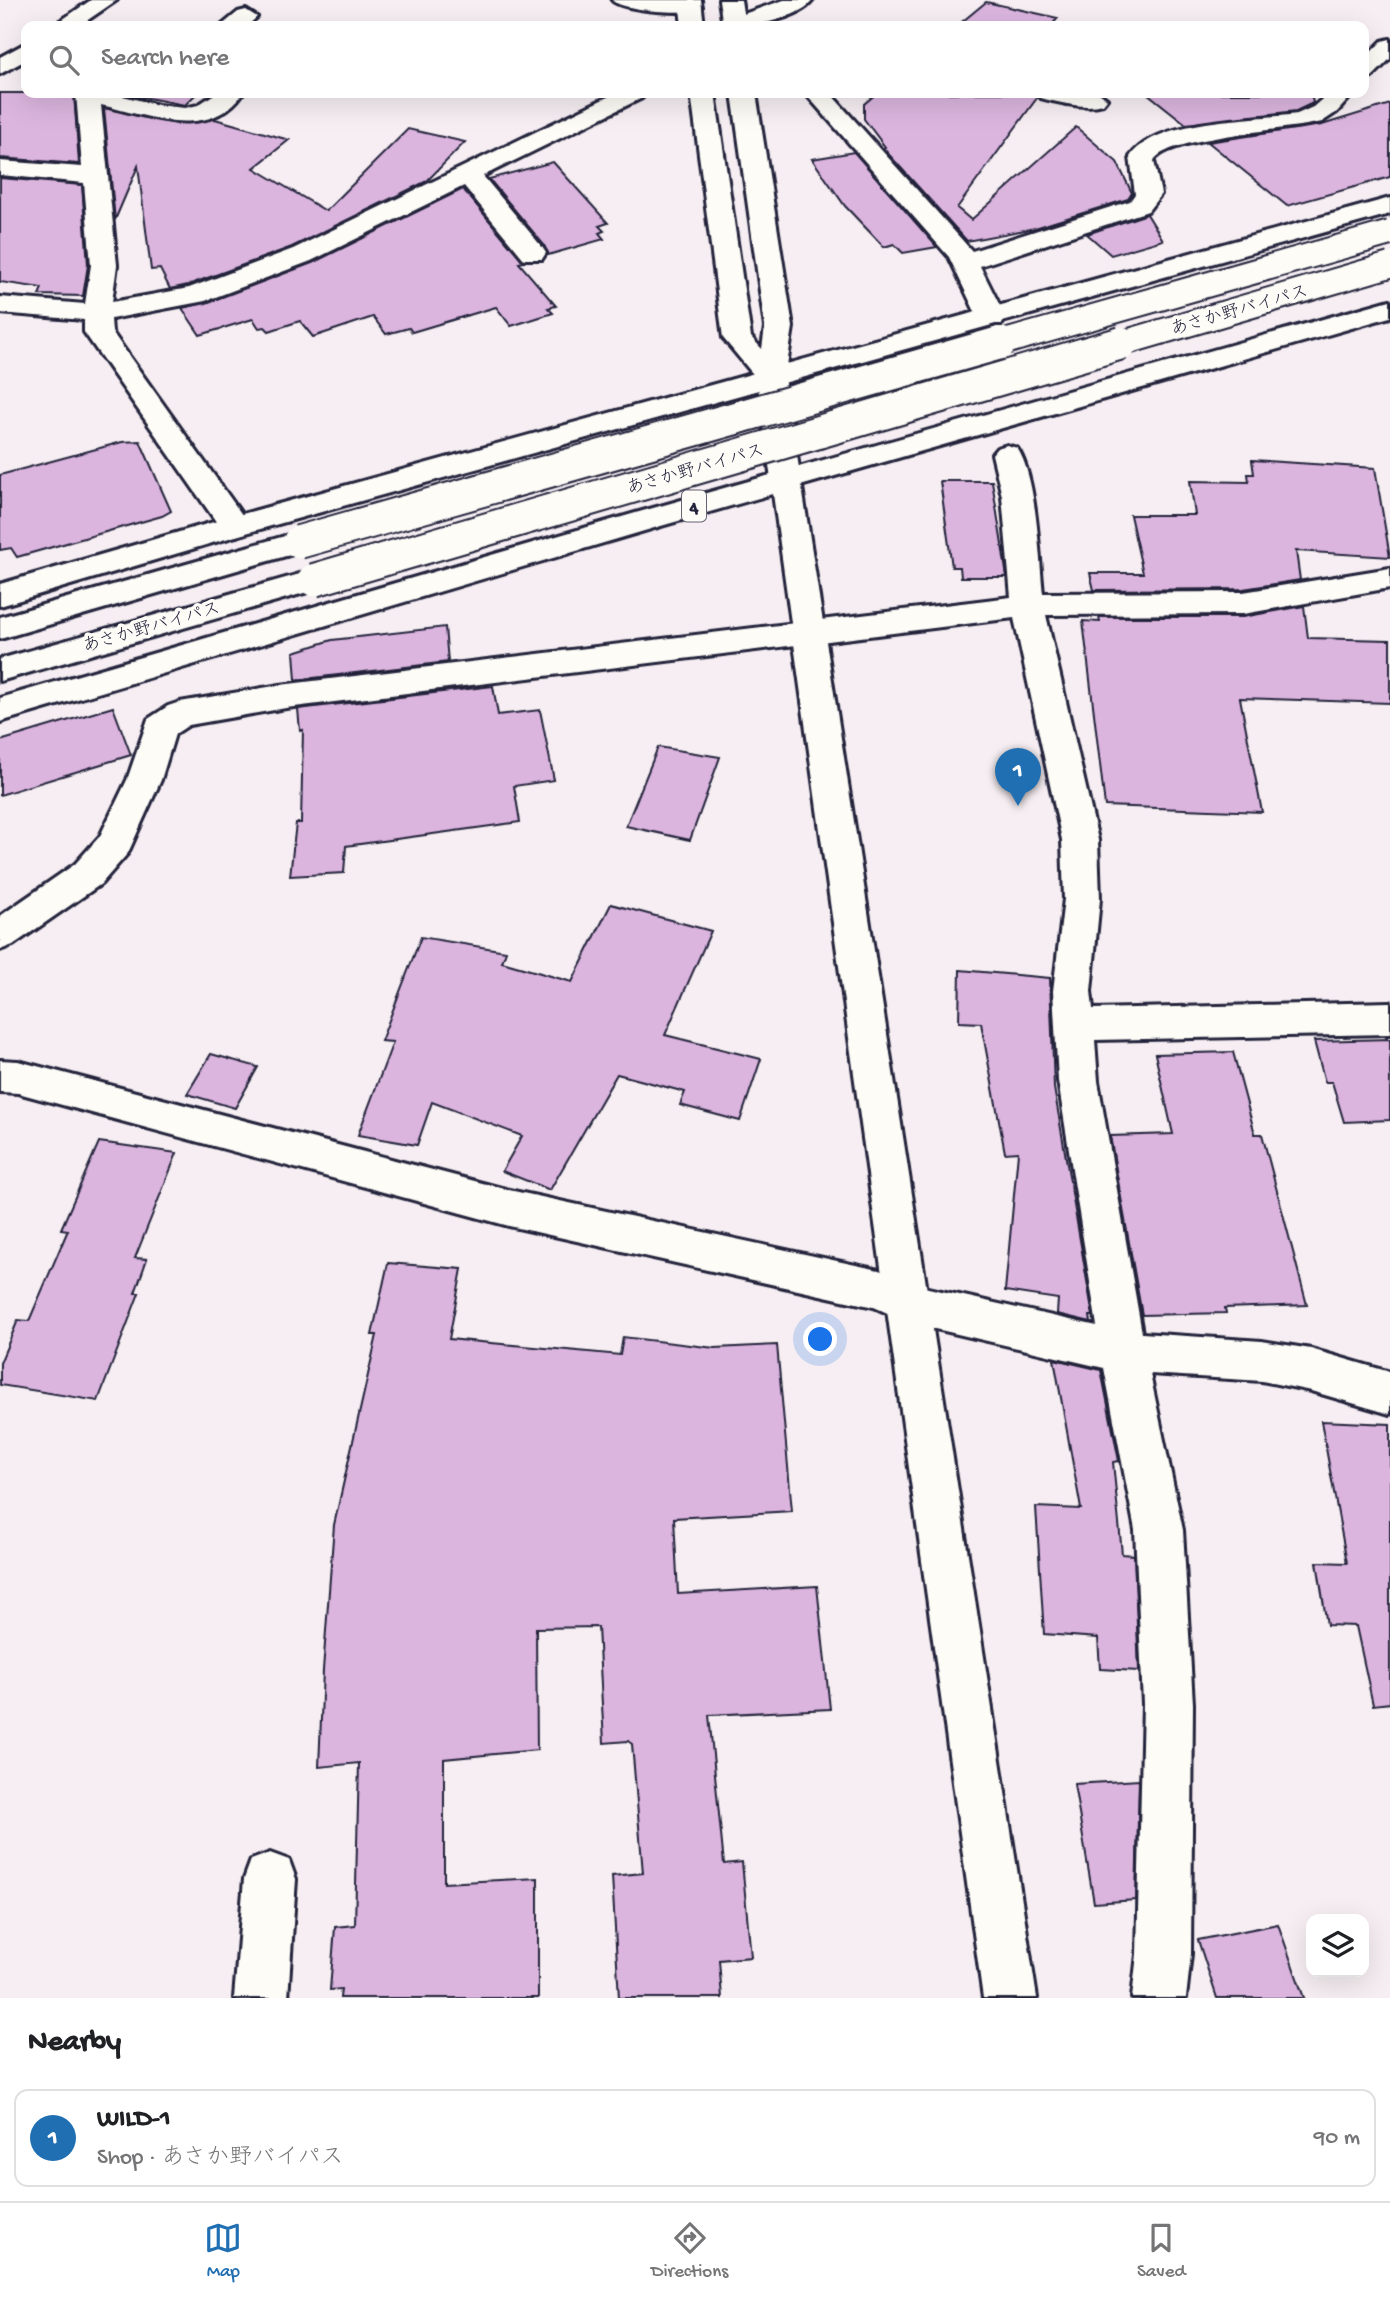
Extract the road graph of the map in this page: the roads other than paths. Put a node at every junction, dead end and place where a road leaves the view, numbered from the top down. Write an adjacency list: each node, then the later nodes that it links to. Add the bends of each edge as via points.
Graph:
1 (106, 0): 7 (main road)
2 (623, 0): 5 (main road)
3 (730, 0): 8 (main road)
4 (802, 0): 6 (main road)
5 (691, 11)
6 (771, 14): 9 (main road); 10 (main road)
7 (72, 21)
8 (733, 21)
9 (749, 21)
10 (785, 21)
11 (1369, 43): 12 (main road)
12 (1390, 45): 15 (main road)
13 (21, 53): 14 (main road)
14 (0, 67)
15 (1369, 67)
16 (88, 98): 27 (main road)
17 (127, 98): 18 (main road, via 180,116 207,110)
18 (224, 98)
19 (624, 98): 28 (main road)
20 (704, 98): 38 (main road, via 737,338)
21 (745, 98): 38 (main road, via 779,327)
22 (821, 98): 32 (main road)
23 (1087, 98): 25 (main road)
24 (1337, 98): 32 (main road, via 1324,111 1304,120 1191,134 1151,144 1142,162 1148,194 1139,206)
25 (1095, 99)
26 (0, 168): 27 (main road)
27 (95, 176): 36 (main road, via 104,265)
28 (469, 176): 31 (main road); 36 (main road, via 302,255 216,288 146,307)
29 (1390, 206): 37 (main road)
30 (1390, 233): 45 (main road, あさか野バイパス, bridge)
31 (533, 253)
32 (965, 262): 37 (main road)
33 (1390, 265): 47 (main road, あさか野バイパス / 4, bridge)
34 (1390, 308): 40 (main road, 4)
35 (4, 312): 36 (main road)
36 (97, 313): 41 (main road, via 102,339)
37 (992, 318): 38 (main road)
38 (771, 378): 40 (main road); 41 (main road)
39 (1007, 454): 44 (main road, via 1017,496)
40 (787, 481): 46 (main road); 48 (main road, 4)
41 (235, 526): 43 (main road)
42 (1390, 579): 44 (main road, via 1243,603)
43 (0, 595)
44 (1028, 606): 46 (main road); 51 (main road, via 1083,864 1072,991)
45 (0, 628)
46 (807, 632): 49 (main road, via 280,696 180,714 160,728 144,780 115,844 88,874); 53 (main road)
47 (0, 670)
48 (0, 710)
49 (0, 935)
50 (1390, 1018): 51 (main road)
51 (1074, 1025): 54 (main road, via 1078,1081)
52 (0, 1076): 53 (main road, via 18,1077 509,1208 879,1289)
53 (910, 1303): 54 (main road); 58 (main road)
54 (1123, 1352): 55 (main road, via 1262,1361); 59 (main road, via 1159,1530 1168,1704 1164,1954)
55 (1390, 1393)
56 (271, 1879): 57 (main road)
57 (261, 1998)
58 (1010, 1998)
59 (1159, 1998)

